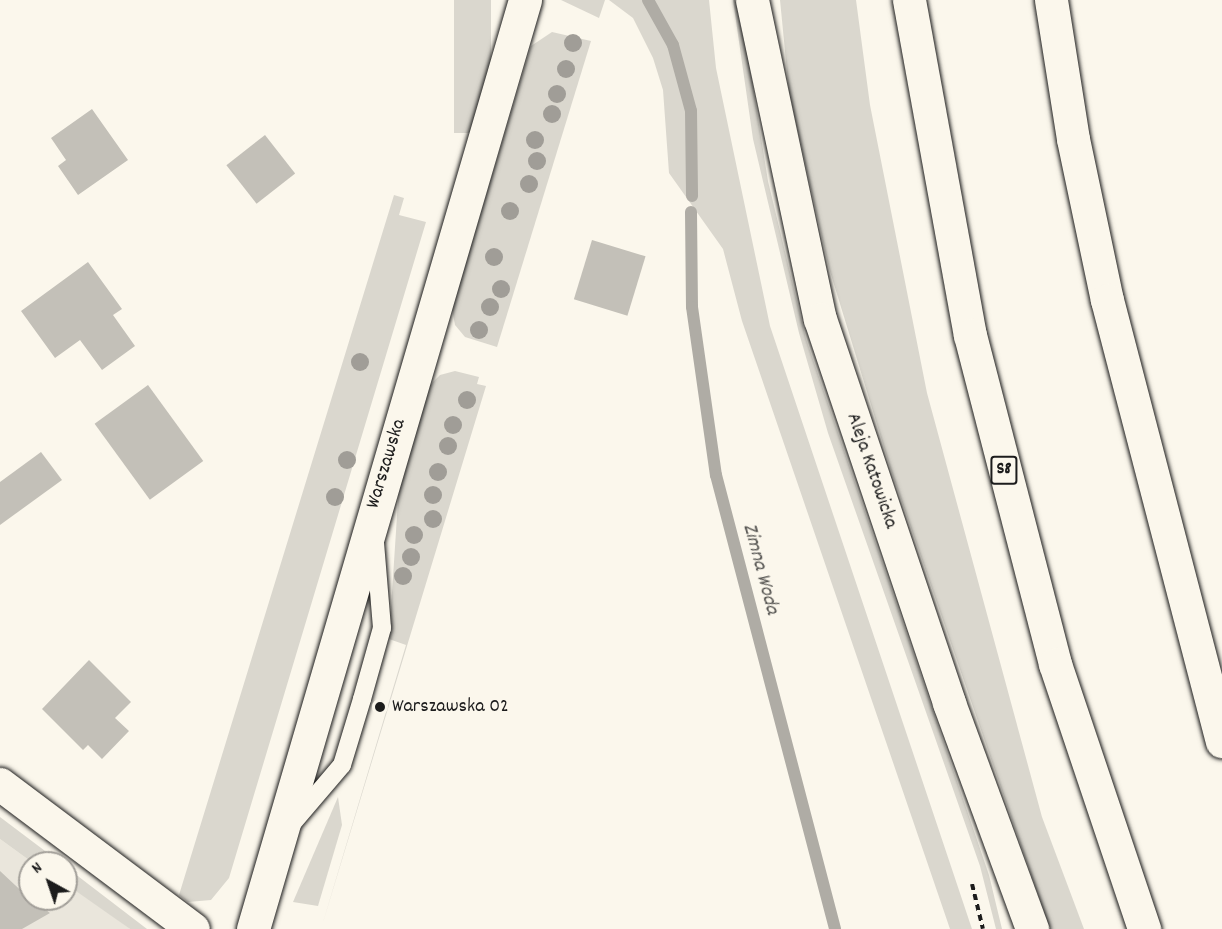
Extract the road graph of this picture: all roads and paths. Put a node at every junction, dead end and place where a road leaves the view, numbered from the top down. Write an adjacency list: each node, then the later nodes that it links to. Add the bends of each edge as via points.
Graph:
1 (525, 0): 8 (main road, Warszawska)
2 (752, 0): 9 (main road, Aleja Katowicka, via 820,319 949,703)
3 (909, 0): 10 (main road, S8, via 936,168 976,357 1056,664)
4 (1051, 0): 5 (main road, via 1072,139 1107,300)
5 (1222, 741)
6 (0, 784): 7 (main road)
7 (193, 929)
8 (253, 929)
9 (1032, 929)
10 (1144, 929)

